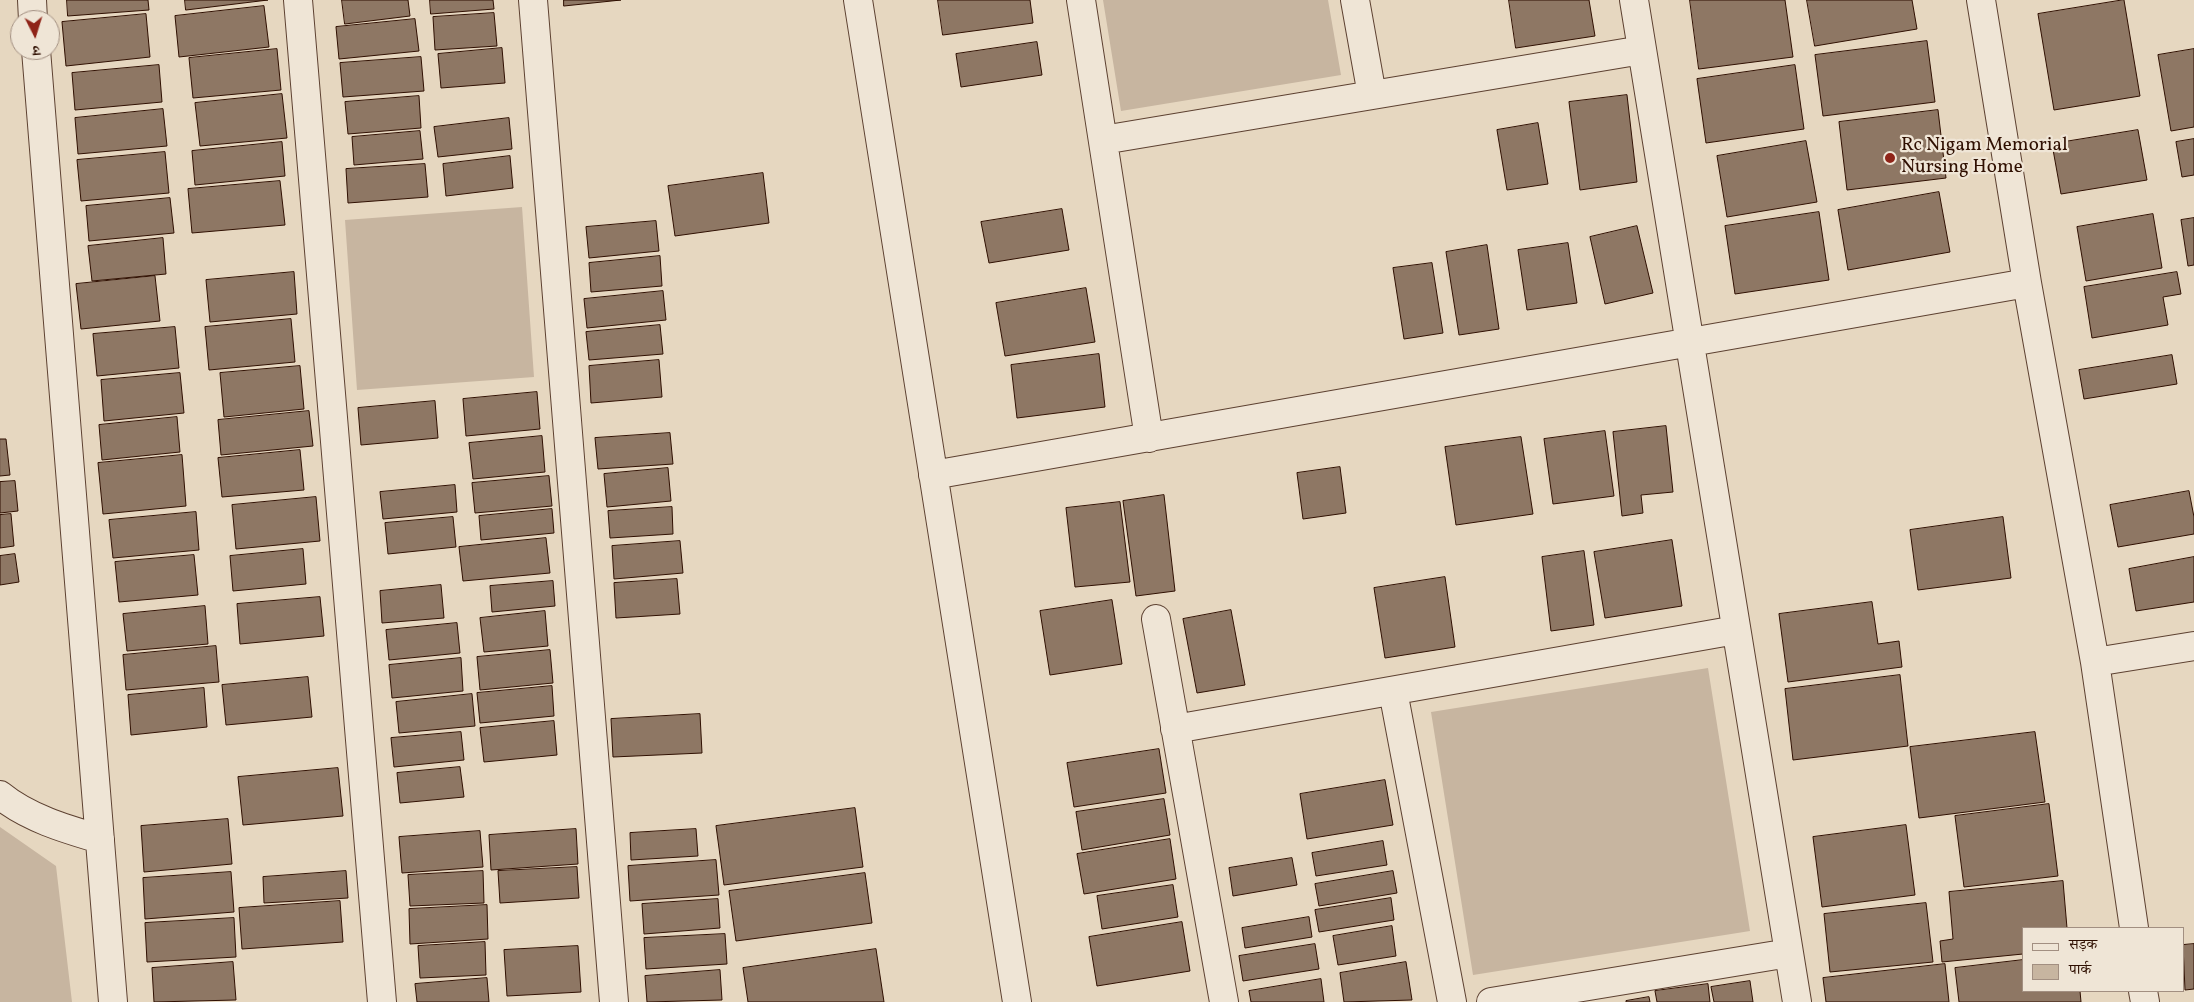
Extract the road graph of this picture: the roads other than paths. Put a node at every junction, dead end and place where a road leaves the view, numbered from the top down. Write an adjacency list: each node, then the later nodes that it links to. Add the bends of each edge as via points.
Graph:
1 (298, 0): 27 (street)
2 (533, 0): 28 (street)
3 (858, 0): 15 (street)
4 (1081, 0): 11 (street)
5 (1355, 0): 10 (street)
6 (1634, 0): 8 (street)
7 (1981, 0): 12 (street)
8 (1642, 50): 10 (street); 13 (street)
9 (37, 60): 23 (street)
10 (1372, 96): 11 (street)
11 (1103, 140): 14 (street)
12 (2027, 284): 13 (street); 19 (street)
13 (1690, 343): 14 (street); 17 (street)
14 (1150, 438): 15 (street)
15 (933, 475): 29 (street)
16 (1156, 619): 21 (street)
17 (1736, 630): 20 (street); 25 (street)
18 (2194, 646): 19 (street)
19 (2095, 662): 24 (street)
20 (1392, 691): 21 (street); 31 (street)
21 (1176, 729): 30 (street)
22 (0, 794): 23 (street, via 55,825)
23 (100, 839): 26 (street)
24 (2134, 927)
25 (1789, 953): 32 (street); 33 (street)
26 (113, 1002)
27 (382, 1002)
28 (614, 1002)
29 (1017, 1002)
30 (1224, 1002)
31 (1452, 1002)
32 (1491, 1002)
33 (1797, 1002)

